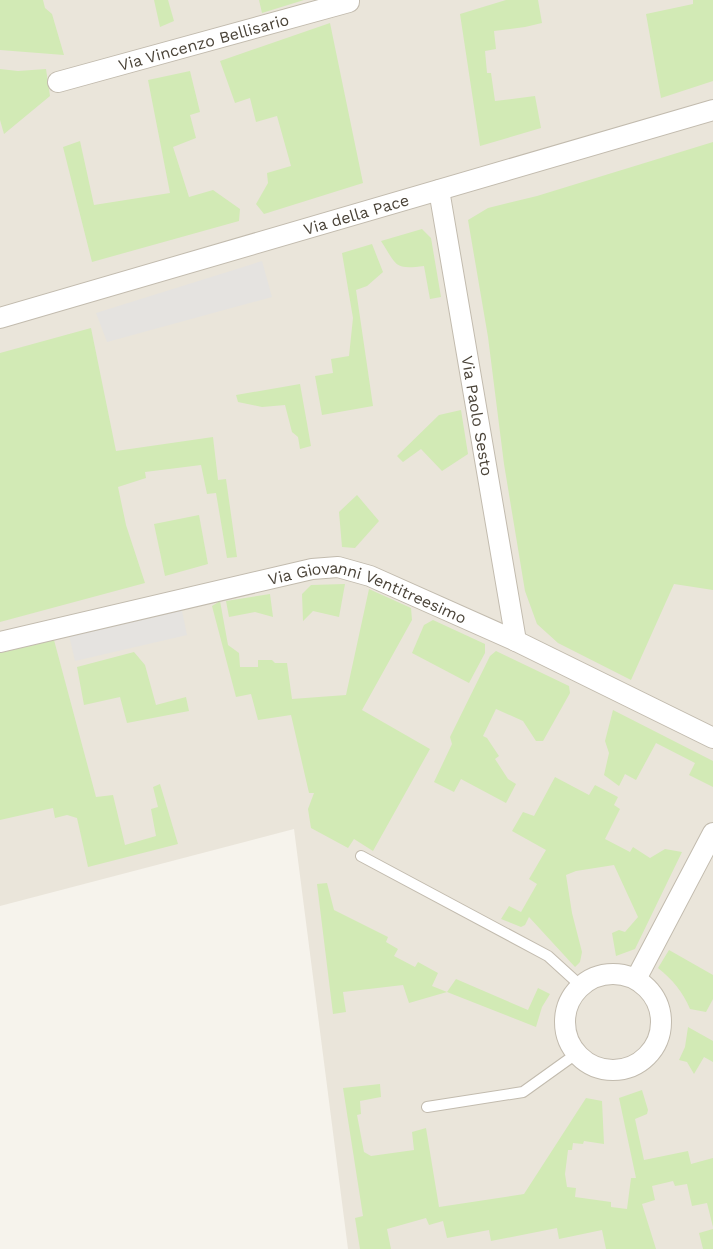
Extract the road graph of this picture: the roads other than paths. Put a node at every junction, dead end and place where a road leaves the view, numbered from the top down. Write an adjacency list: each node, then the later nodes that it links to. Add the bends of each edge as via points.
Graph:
1 (349, 0): 2 (street, Via Vincenzo Bellisario)
2 (58, 82)
3 (713, 110): 4 (street, Via della Pace)
4 (439, 190): 5 (street, Via della Pace); 6 (street, Via Paolo Sesto)
5 (0, 318)
6 (516, 641): 7 (street, Via Giovanni Ventitreesimo, via 429,600 338,567 312,568); 8 (street, Via Giovanni Ventitreesimo)
7 (0, 642)
8 (713, 738)
9 (713, 833): 11 (street)
10 (361, 856): 12 (lane, via 548,956)
11 (636, 979): 12 (street, via 607,974); 13 (street, via 657,1001 662,1016 656,1046 633,1067 618,1071 602,1070)
12 (581, 986): 13 (street, via 571,997 565,1019 568,1041)
13 (576, 1054): 14 (lane, via 523,1092)
14 (427, 1107)

